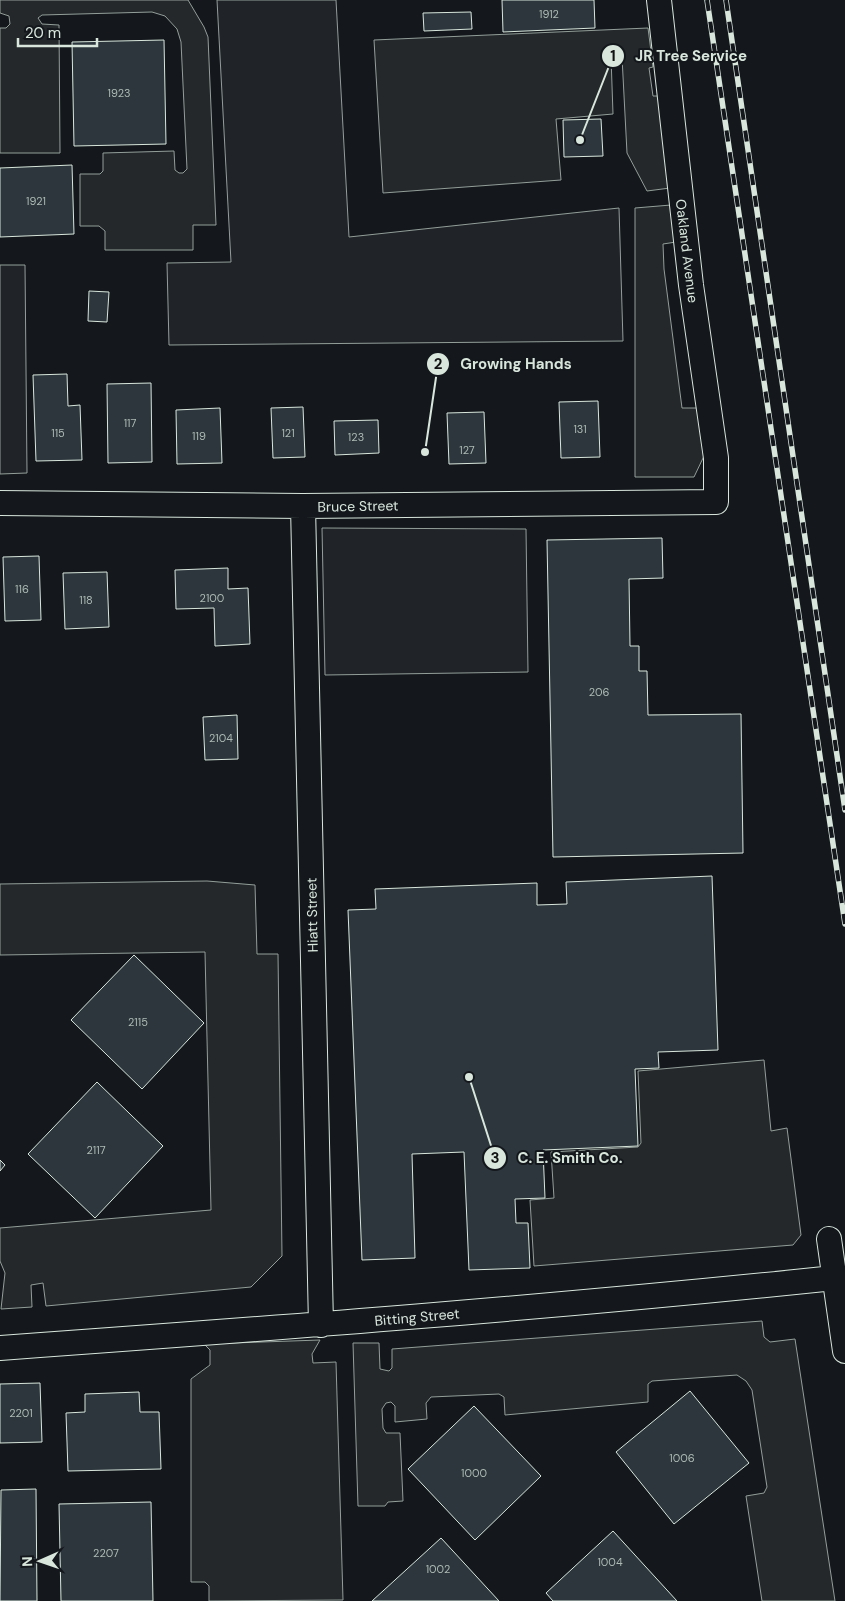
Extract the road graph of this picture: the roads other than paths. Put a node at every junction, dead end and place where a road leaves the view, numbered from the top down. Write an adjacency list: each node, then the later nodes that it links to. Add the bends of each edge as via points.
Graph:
1 (658, 0): 2 (street, Oakland Avenue, via 690,285 716,458)
2 (716, 502): 4 (street, Bruce Street)
3 (0, 503): 4 (street, Bruce Street)
4 (303, 506): 7 (street, Hiatt Street)
5 (829, 1239): 6 (street)
6 (834, 1278): 7 (street, Bitting Street, via 644,1298); 9 (street)
7 (321, 1325): 8 (street, Bitting Street)
8 (0, 1348)
9 (845, 1351)

